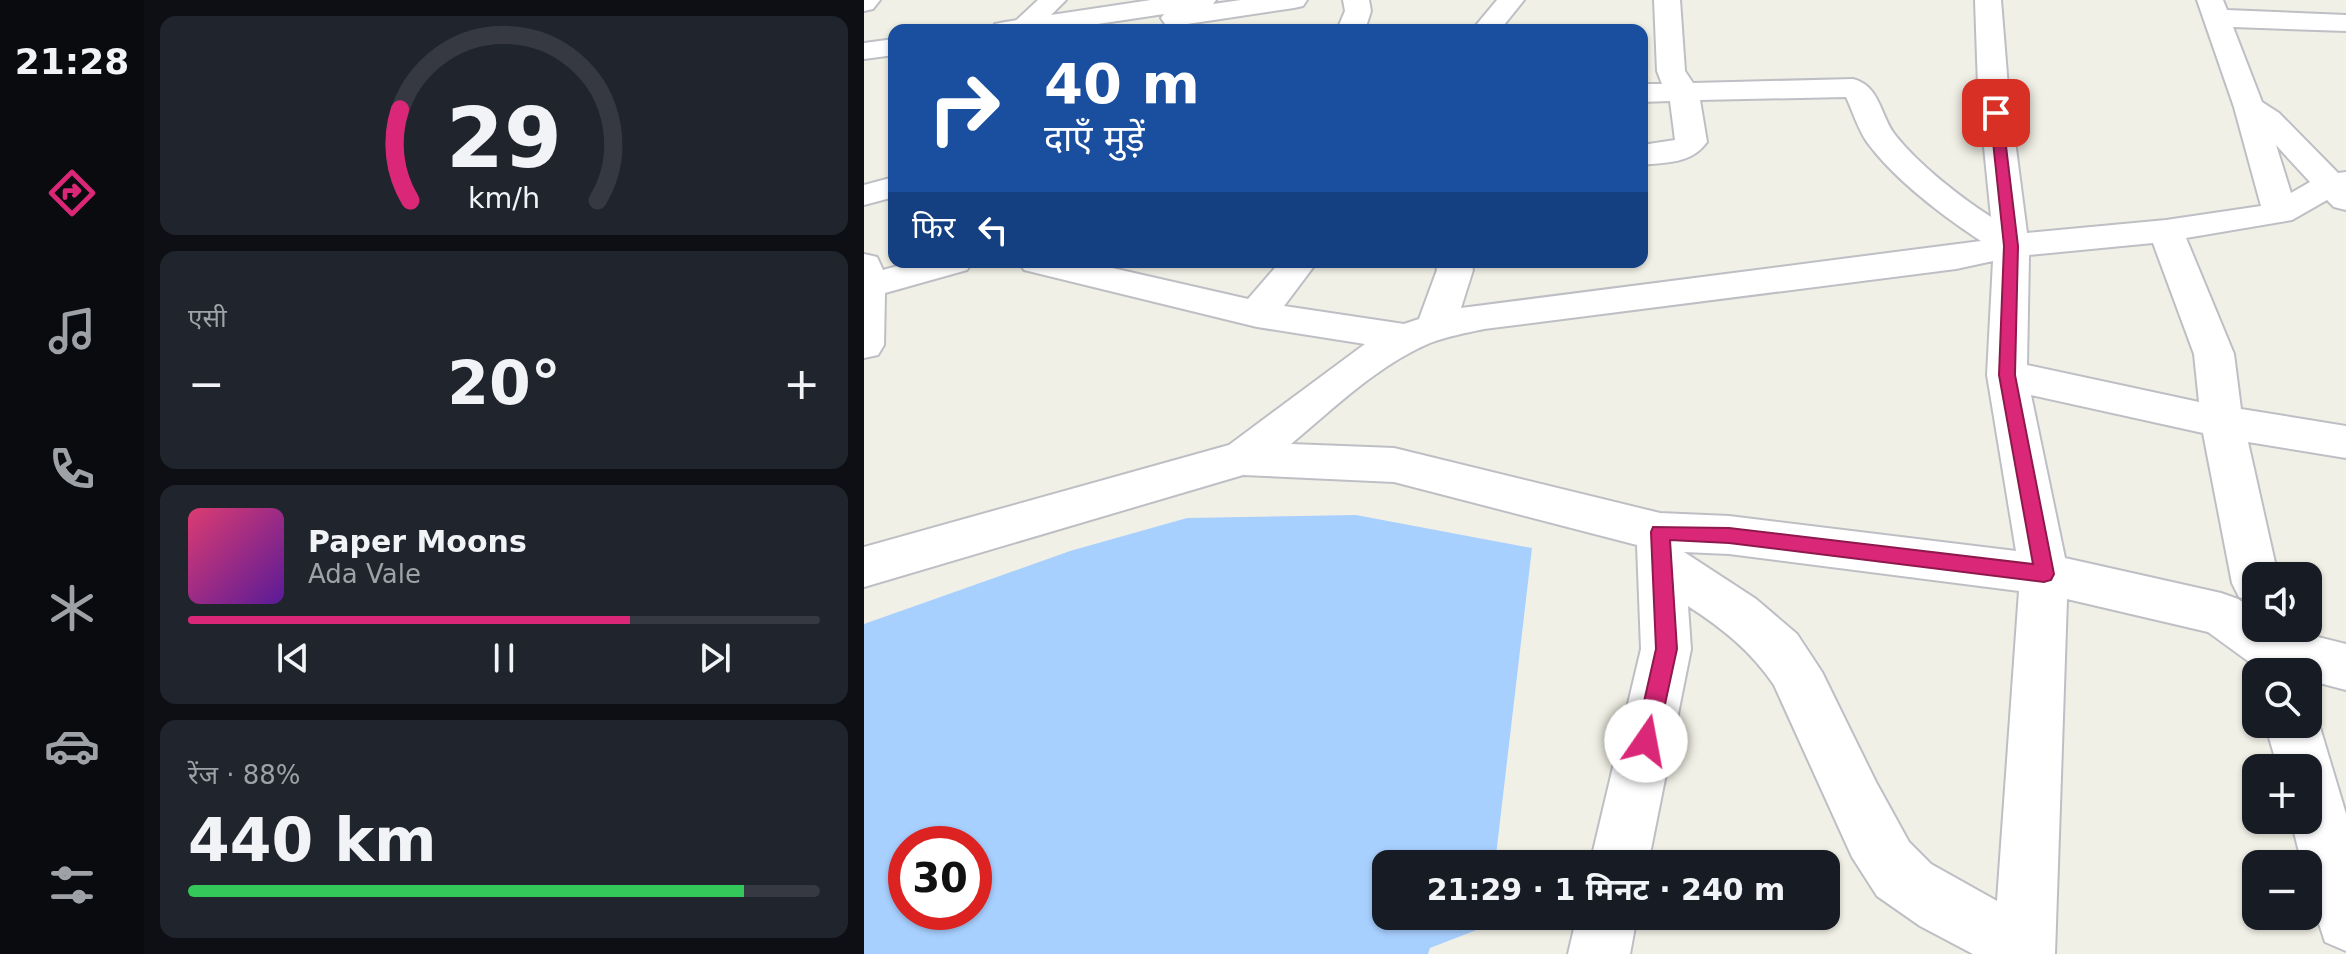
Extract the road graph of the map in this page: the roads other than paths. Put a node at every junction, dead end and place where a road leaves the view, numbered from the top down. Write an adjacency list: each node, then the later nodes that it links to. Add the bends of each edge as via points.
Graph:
1 (1053, 0): 10 (street)
2 (1200, 0): 11 (street)
3 (1294, 0): 12 (street)
4 (1356, 0): 13 (street)
5 (1511, 0): 14 (street)
6 (1667, 0): 19 (street, via 1671,71)
7 (1988, 0): 28 (street)
8 (2213, 9): 9 (street); 21 (street)
9 (2346, 23)
10 (1021, 24)
11 (1046, 24)
12 (1136, 24)
13 (1353, 24)
14 (1491, 24)
15 (888, 48): 16 (street)
16 (864, 51)
17 (888, 62): 18 (street)
18 (864, 65)
19 (1683, 90): 20 (street); 22 (street, via 1691,142 1681,151); 28 (street, via 1853,88 1894,153 1959,211)
20 (1648, 93)
21 (2249, 107): 24 (street); 26 (street)
22 (1648, 154)
23 (888, 189): 25 (street)
24 (2341, 189): 26 (street)
25 (864, 195)
26 (2280, 213): 27 (street)
27 (2166, 231): 28 (street); 38 (street, via 2214,354)
28 (2011, 246): 35 (street, via 1956,258 1484,316); 37 (street)
29 (913, 268): 33 (street)
30 (1062, 268): 34 (street)
31 (1294, 268): 34 (street)
32 (1454, 268): 35 (street)
33 (866, 275): 36 (street)
34 (1257, 314): 35 (street)
35 (1421, 333): 40 (street, via 1355,369)
36 (864, 345)
37 (2007, 375): 38 (street); 44 (street)
38 (2222, 422): 39 (street); 42 (street)
39 (2346, 442)
40 (1243, 458): 41 (street, via 1394,465); 43 (street)
41 (1661, 548): 44 (street, via 1729,535); 48 (street, via 1666,649); 51 (street, via 1779,651 1897,874)
42 (2252, 562)
43 (864, 567)
44 (2044, 574): 45 (street, via 2221,614); 51 (street)
45 (2271, 649): 46 (street)
46 (2346, 667)
47 (2322, 831): 49 (street)
48 (1622, 850)
49 (2346, 921)
50 (1604, 930): 52 (street)
51 (2024, 950)
52 (1599, 954)

